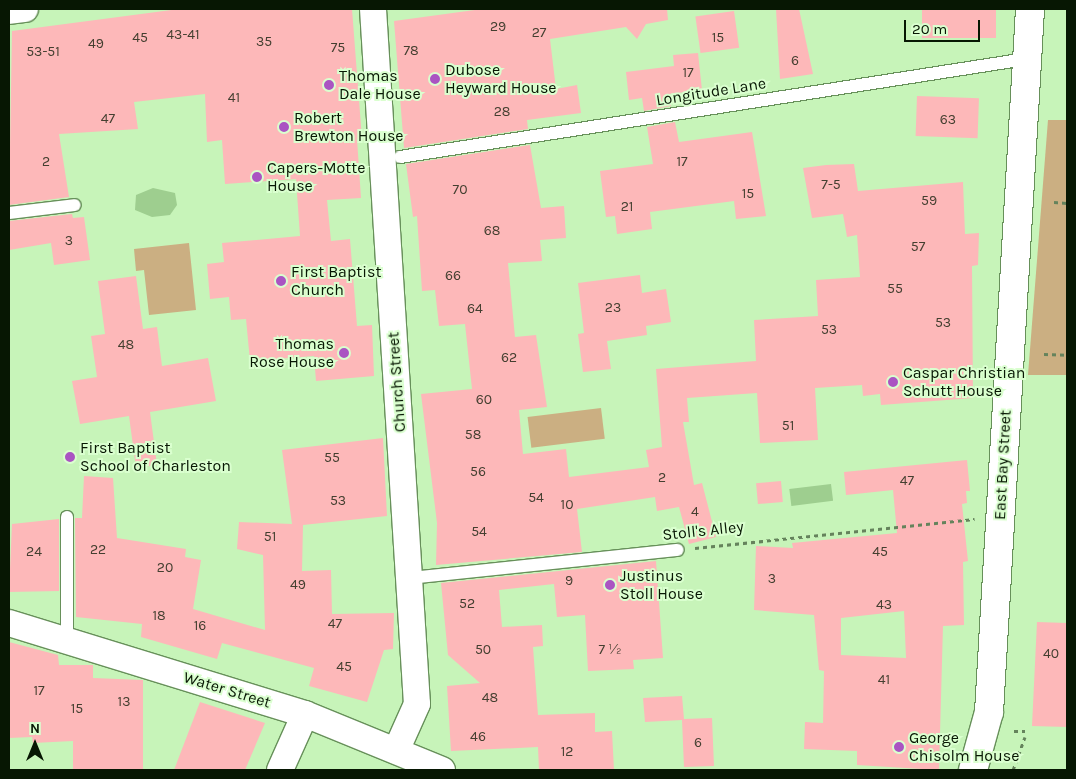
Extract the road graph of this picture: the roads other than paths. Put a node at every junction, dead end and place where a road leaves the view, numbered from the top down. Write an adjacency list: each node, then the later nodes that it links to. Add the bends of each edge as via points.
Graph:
1 (25, 9): 4 (street)
2 (373, 9): 11 (street, Church Street)
3 (1030, 9): 5 (street, East Bay Street)
4 (9, 11)
5 (1026, 60): 6 (lane, Longitude Lane); 18 (street, East Bay Street, via 989,712)
6 (400, 157)
7 (75, 205): 8 (lane)
8 (9, 213)
9 (67, 517): 13 (lane)
10 (678, 550): 11 (lane, Stoll's Alley)
11 (410, 578): 15 (street, Church Street, via 416,704)
12 (9, 623): 13 (street, Water Street)
13 (67, 640): 14 (street, Water Street)
14 (305, 714): 15 (street, Water Street); 16 (street)
15 (396, 752): 17 (street, Water Street)
16 (280, 770)
17 (442, 770)
18 (973, 770)

